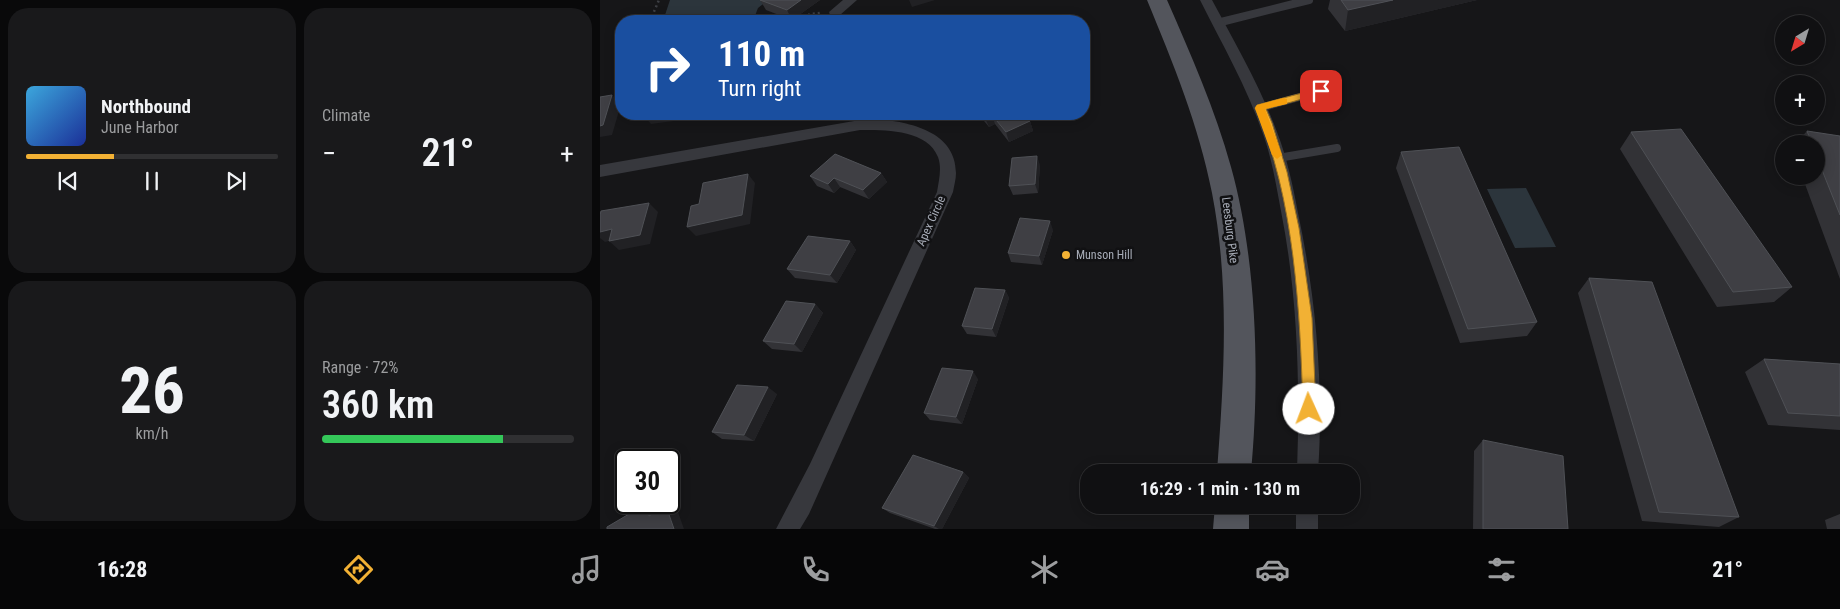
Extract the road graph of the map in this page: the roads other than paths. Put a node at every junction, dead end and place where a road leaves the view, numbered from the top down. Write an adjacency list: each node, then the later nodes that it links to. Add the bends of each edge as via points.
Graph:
1 (851, 0): 5 (street)
2 (1157, 0): 12 (main road, Leesburg Pike, via 1213,145 1226,194 1238,303 1239,391)
3 (1206, 0): 6 (street)
4 (1309, 0): 6 (lane)
5 (835, 12)
6 (1218, 22): 8 (street)
7 (1321, 91): 8 (lane)
8 (1260, 108): 10 (street)
9 (1337, 148): 10 (lane)
10 (1278, 158): 13 (street, via 1294,228 1306,318)
11 (600, 171): 16 (street, Apex Circle, via 860,125 894,124 913,129 935,141 944,152 949,168 945,192 805,497)
12 (1234, 464)
13 (1308, 464)
14 (1232, 514): 17 (main road)
15 (1307, 514): 18 (street)
16 (787, 529)
17 (1231, 529)
18 (1307, 529)

